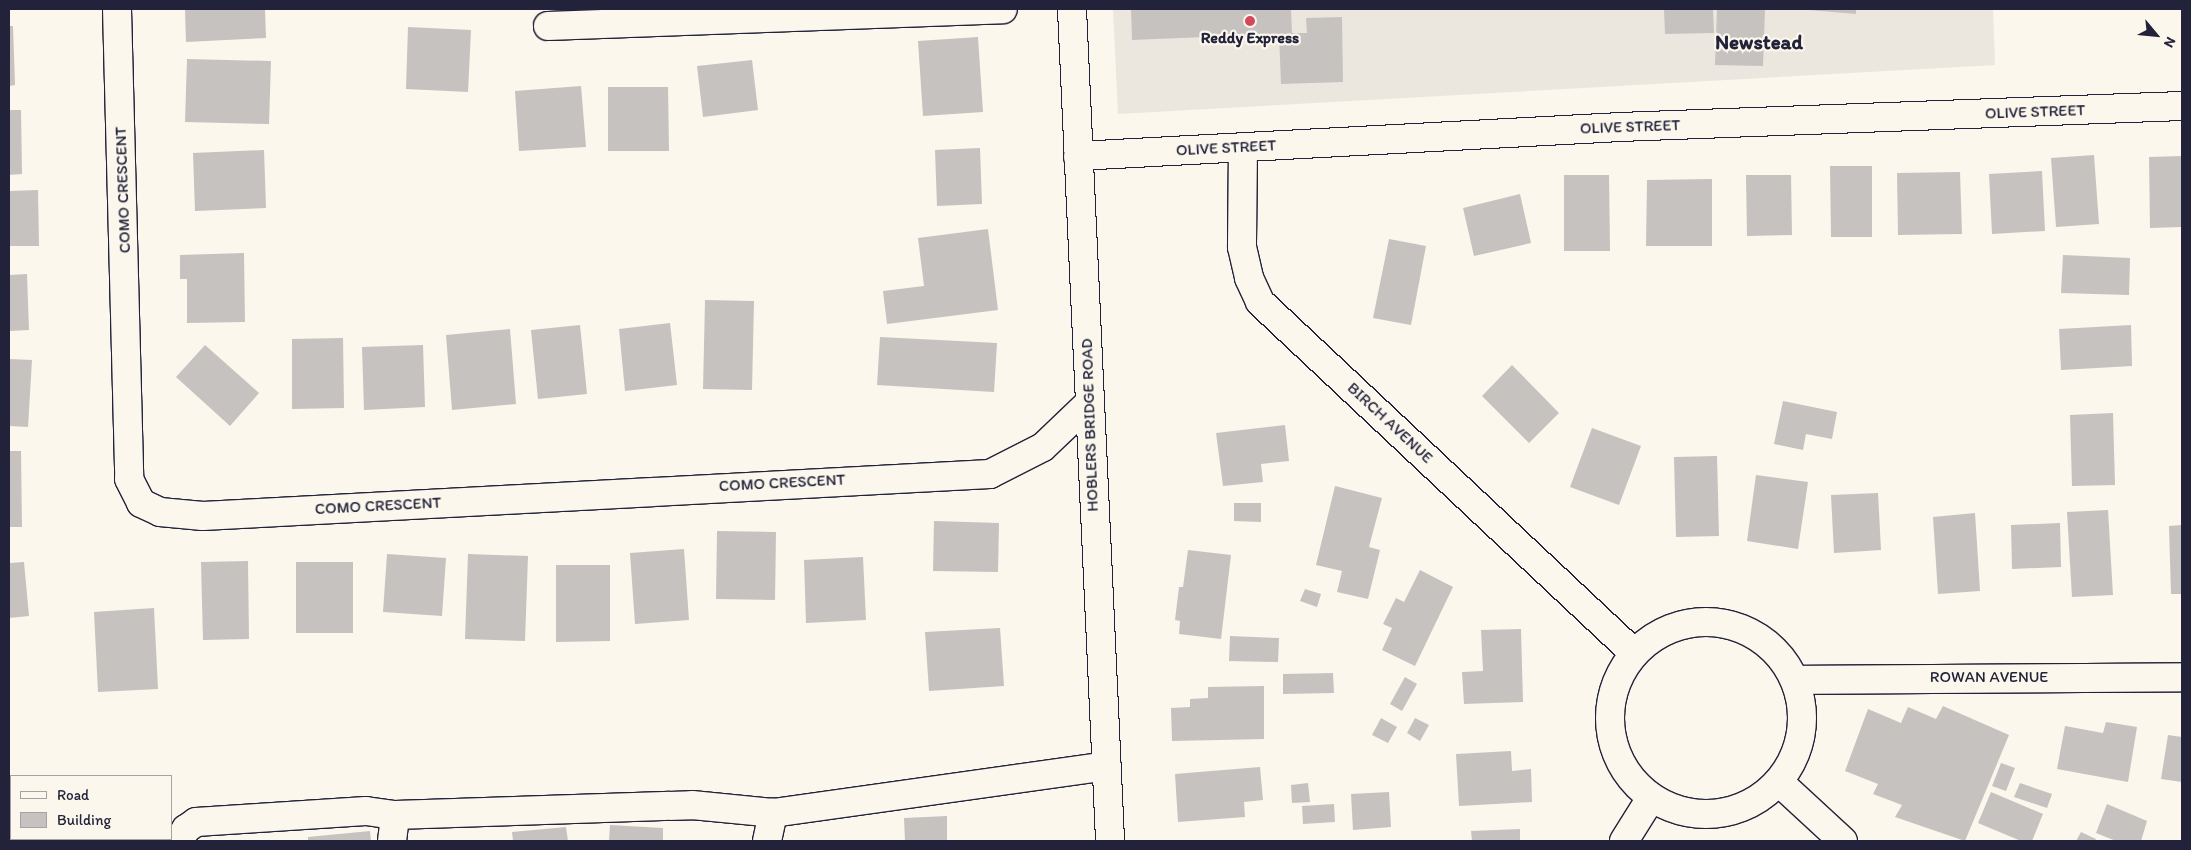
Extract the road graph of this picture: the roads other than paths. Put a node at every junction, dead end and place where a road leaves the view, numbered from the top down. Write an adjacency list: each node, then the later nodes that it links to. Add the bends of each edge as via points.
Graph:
1 (117, 9): 8 (main road, COMO CRESCENT, via 129,479 140,503 160,512 203,516 848,479 990,474 1044,447)
2 (1003, 9): 4 (main road)
3 (1072, 9): 7 (main road, HOBLERS BRIDGE ROAD)
4 (548, 26)
5 (2182, 106): 6 (main road, OLIVE STREET, via 1620,127)
6 (1243, 147): 7 (main road, OLIVE STREET); 9 (main road, BIRCH AVENUE, via 1242,247 1249,278 1260,302)
7 (1078, 156): 8 (main road, HOBLERS BRIDGE ROAD)
8 (1089, 403): 12 (main road, HOBLERS BRIDGE ROAD)
9 (1634, 652): 11 (main road, via 1658,634 1690,622 1722,622 1754,633 1779,654); 14 (main road, via 1616,683 1609,714 1617,754 1628,776)
10 (2182, 676): 11 (main road, ROWAN AVENUE)
11 (1796, 680): 13 (main road, via 1803,708 1802,735 1794,760)
12 (1107, 766): 15 (main road); 19 (main road, HOBLERS BRIDGE ROAD)
13 (1779, 782): 14 (main road, via 1757,801 1731,812 1704,815 1676,811); 21 (main road)
14 (1651, 798): 20 (main road)
15 (774, 813): 16 (main road, via 692,805); 18 (main road)
16 (394, 828): 17 (main road, via 366,810 208,820 186,829)
17 (179, 841)
18 (767, 841)
19 (1110, 841)
20 (1624, 841)
21 (1843, 841)

